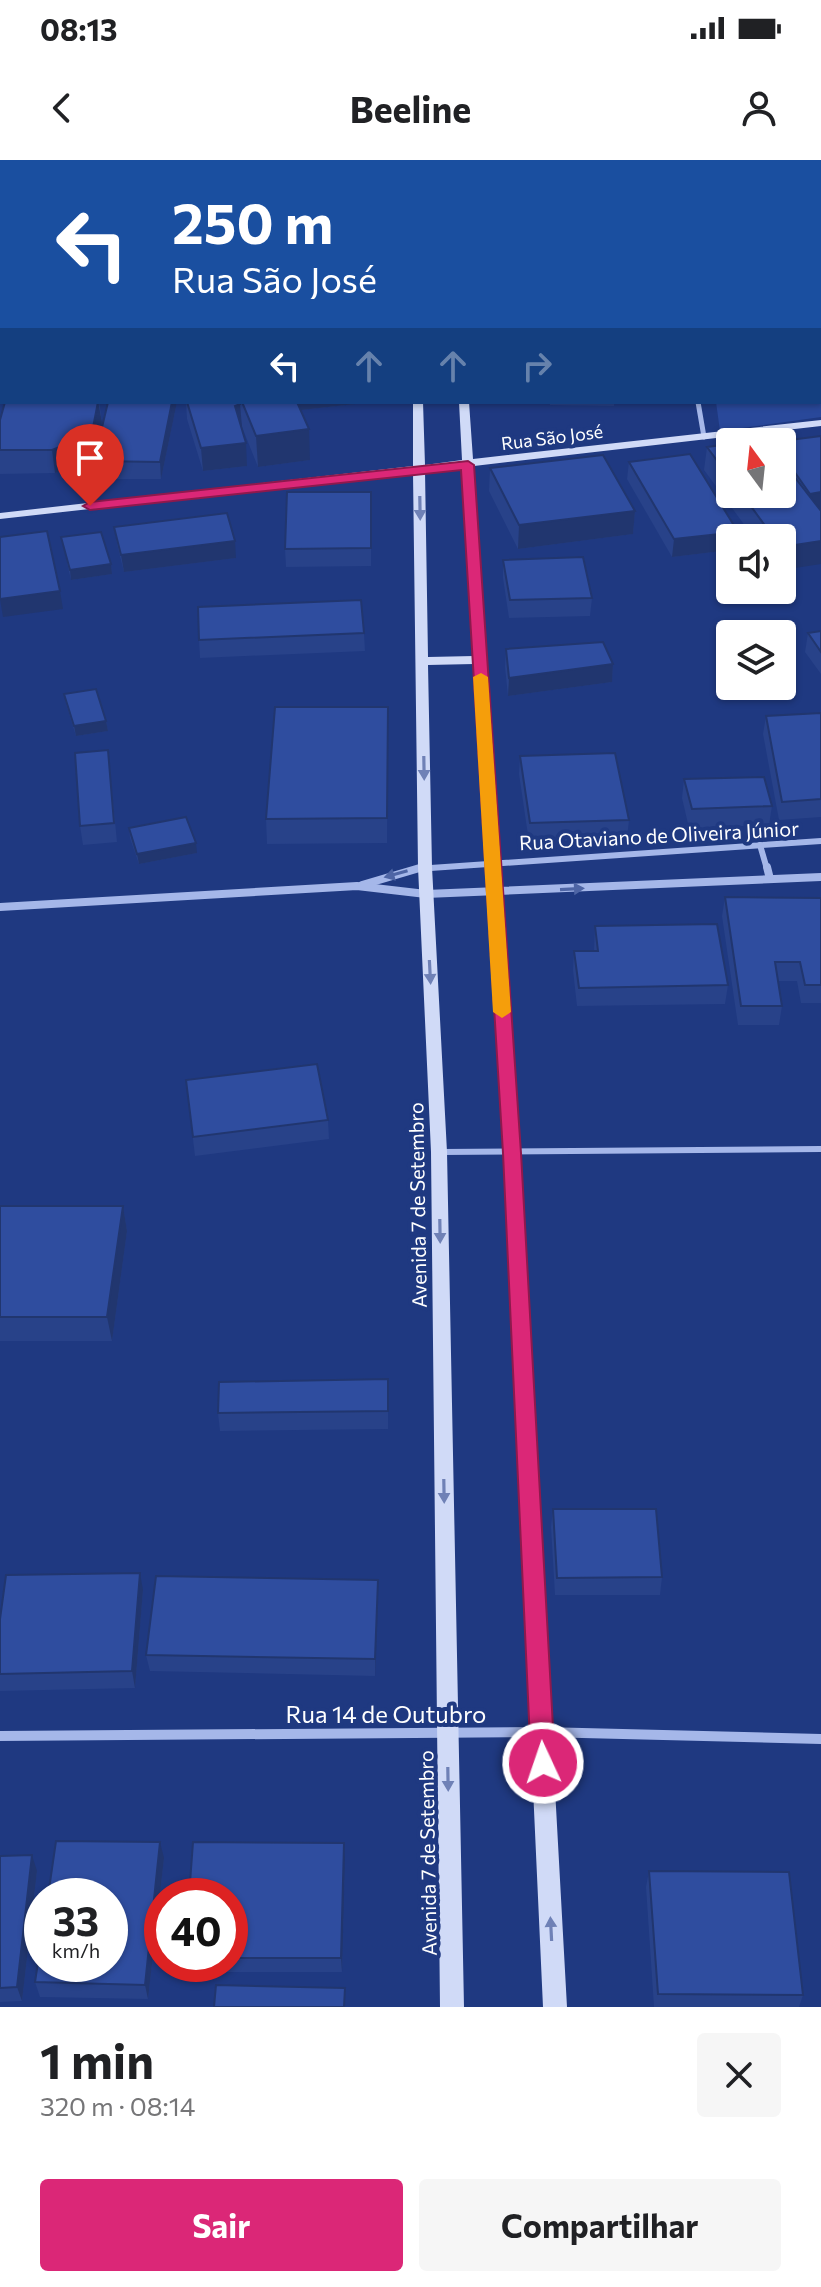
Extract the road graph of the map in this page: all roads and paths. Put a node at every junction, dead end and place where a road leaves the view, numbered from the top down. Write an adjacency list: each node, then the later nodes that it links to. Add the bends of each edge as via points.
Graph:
1 (418, 404): 7 (street, Avenida 7 de Setembro)
2 (464, 404): 6 (street)
3 (698, 404): 5 (street)
4 (821, 423): 5 (street, Rua São José)
5 (704, 437): 6 (street, Rua São José)
6 (468, 465): 7 (street, Rua São José); 9 (street)
7 (419, 469): 8 (street, Rua São José); 10 (street, Avenida 7 de Setembro, one-way to 10)
8 (0, 516)
9 (480, 660): 10 (street); 13 (street)
10 (422, 661): 14 (street, Avenida 7 de Setembro, one-way to 14)
11 (821, 841): 12 (street, Rua Otaviano de Oliveira Júnior)
12 (760, 845): 13 (street, Rua Otaviano de Oliveira Júnior); 16 (street)
13 (492, 861): 14 (street, Rua Otaviano de Oliveira Júnior); 18 (street)
14 (425, 867): 17 (street, Rua Otaviano de Oliveira Júnior, one-way to 17); 19 (street, Avenida 7 de Setembro)
15 (821, 877): 16 (street, Rua Otaviano de Oliveira Júnior)
16 (770, 879): 18 (street, Rua Otaviano de Oliveira Júnior, one-way to 16)
17 (357, 886): 19 (street, Rua Otaviano de Oliveira Júnior); 20 (street, Rua Otaviano de Oliveira Júnior)
18 (494, 892): 19 (street, Rua Otaviano de Oliveira Júnior); 23 (street)
19 (426, 894): 22 (street, Avenida 7 de Setembro, one-way to 22)
20 (0, 907)
21 (821, 1149): 23 (lane)
22 (439, 1152): 23 (lane); 25 (street, Avenida 7 de Setembro, one-way to 25)
23 (512, 1153): 24 (street)
24 (542, 1732): 25 (street, Rua 14 de Outubro); 27 (street, Rua 14 de Outubro); 29 (street, one-way to 24)
25 (447, 1733): 26 (street, Rua 14 de Outubro); 28 (street, Avenida 7 de Setembro, one-way to 28)
26 (0, 1736)
27 (821, 1739)
28 (452, 2007)
29 (555, 2007)

